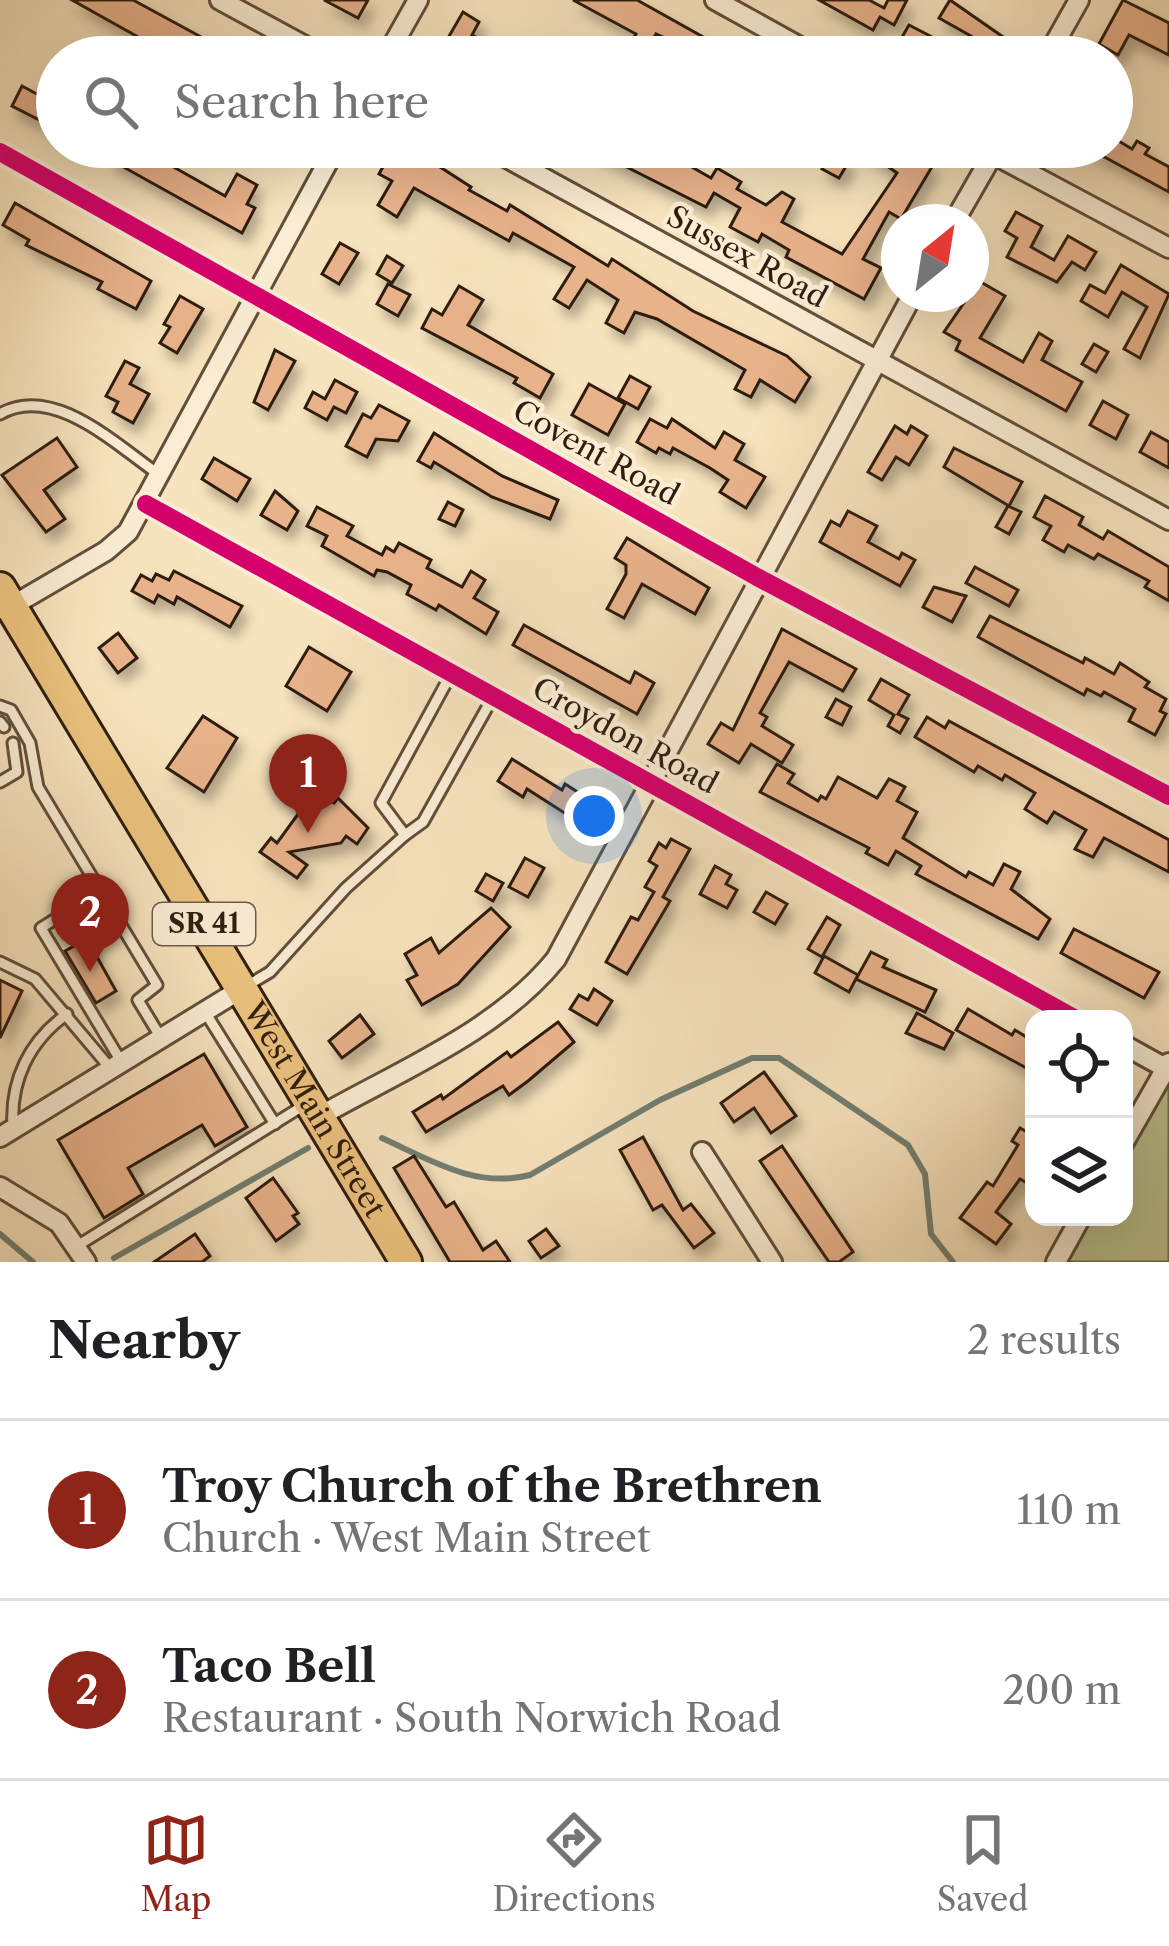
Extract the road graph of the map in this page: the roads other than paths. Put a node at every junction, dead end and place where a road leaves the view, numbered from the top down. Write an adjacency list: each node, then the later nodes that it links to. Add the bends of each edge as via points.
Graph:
1 (220, 0): 5 (street)
2 (418, 0): 6 (street)
3 (715, 0): 7 (street)
4 (1078, 0): 8 (street)
5 (286, 36)
6 (398, 36)
7 (780, 36)
8 (1058, 36)
9 (0, 152): 16 (street, Covent Road)
10 (324, 168): 16 (street)
11 (525, 168): 18 (street, Sussex Road)
12 (981, 168): 14 (street)
13 (1024, 168): 15 (street)
14 (963, 204)
15 (1169, 248)
16 (253, 295): 20 (street); 23 (street, Covent Road)
17 (903, 312): 18 (street)
18 (874, 363): 22 (street, Sussex Road); 23 (street)
19 (0, 414): 20 (lane, via 40,404 70,415)
20 (161, 476): 21 (street)
21 (146, 504): 24 (street, via 106,551); 25 (street, Croydon Road)
22 (1169, 520)
23 (757, 577): 30 (street); 31 (street, Covent Road)
24 (4, 603): 35 (main road, West Main Street / SR 41)
25 (451, 674): 26 (street, Croydon Road); 32 (lane, via 381,803)
26 (493, 697): 30 (street, Croydon Road); 32 (lane, via 423,822)
27 (0, 706): 33 (lane, via 30,742 38,788)
28 (13, 743): 29 (lane, via 17,772)
29 (0, 782)
30 (649, 785): 36 (street, Croydon Road); 43 (street, via 534,986 500,1012)
31 (1169, 796)
32 (405, 835): 35 (lane, via 270,972)
33 (100, 891): 39 (lane, via 157,985 138,1000); 41 (lane, via 41,928)
34 (0, 962): 38 (lane, via 35,980)
35 (243, 988): 37 (street); 43 (main road, West Main Street / SR 41)
36 (1060, 1010)
37 (205, 1012): 39 (street); 44 (lane)
38 (67, 1014): 41 (lane); 46 (lane, via 21,1069)
39 (161, 1038): 41 (street)
40 (1133, 1050): 42 (street)
41 (117, 1066): 46 (street)
42 (1168, 1067): 45 (street)
43 (315, 1109): 44 (lane); 51 (main road, West Main Street / SR 41)
44 (275, 1124): 50 (lane)
45 (1133, 1127)
46 (7, 1133)
47 (702, 1152): 52 (street)
48 (0, 1187): 50 (street, via 58,1223)
49 (1077, 1226): 53 (street)
50 (82, 1254)
51 (406, 1262)
52 (772, 1262)
53 (1056, 1262)

